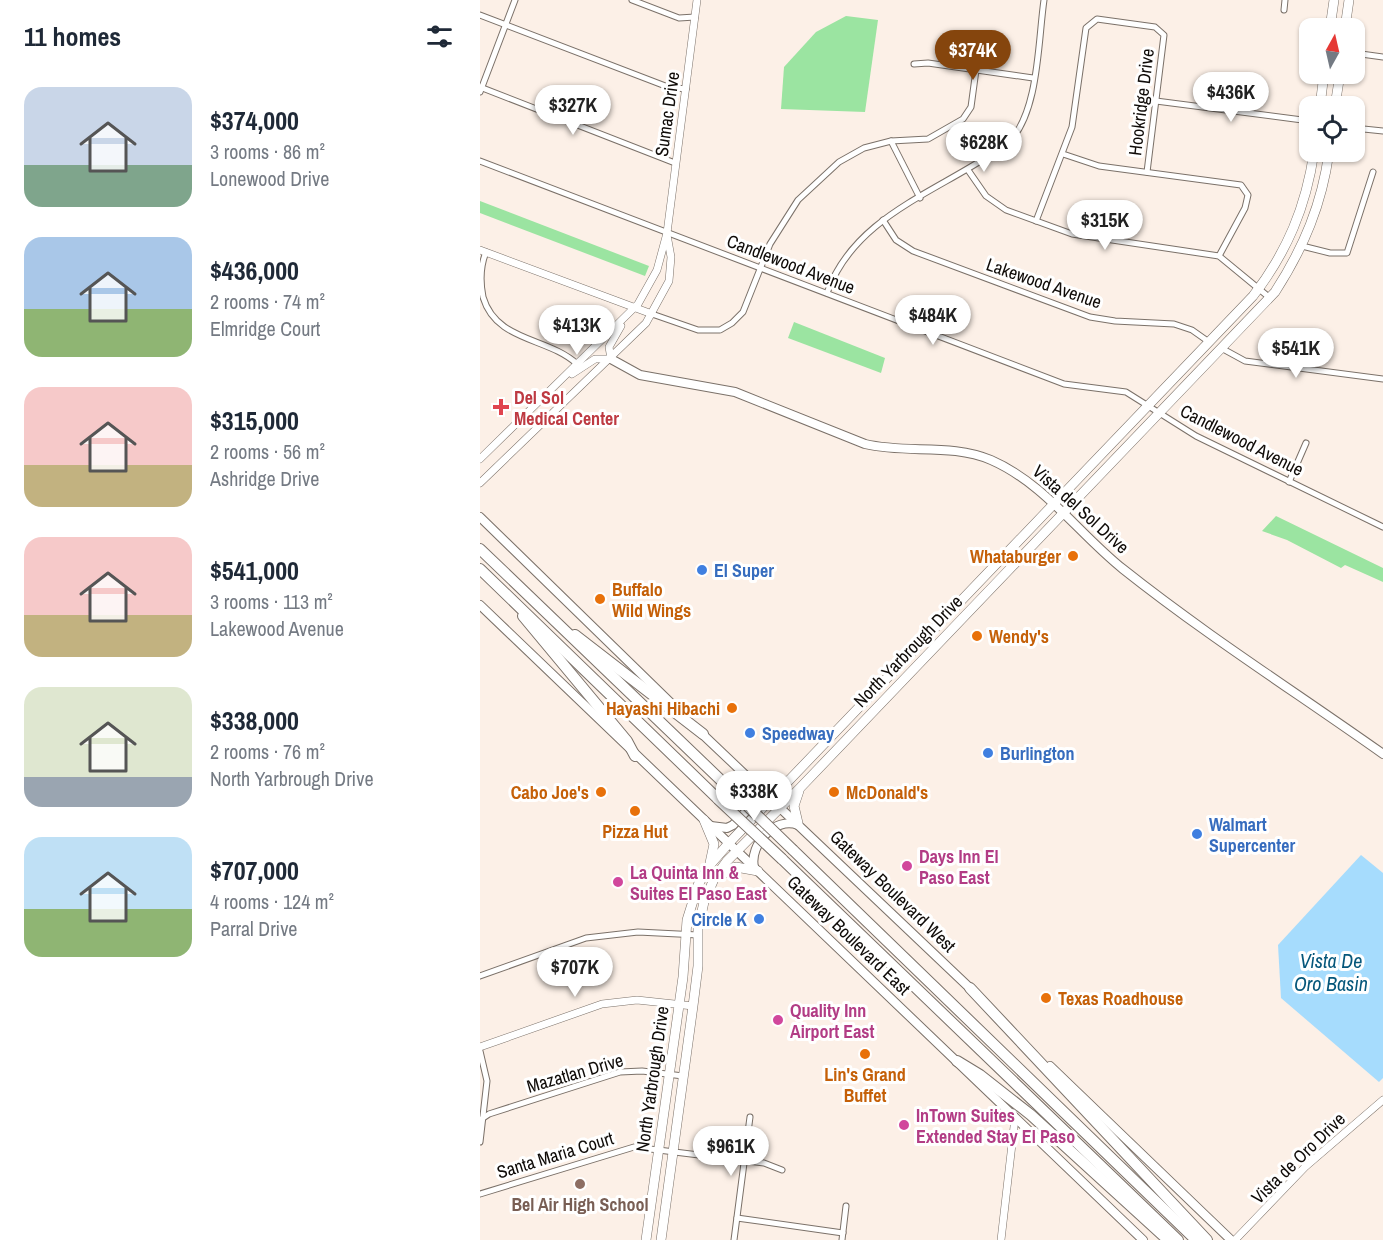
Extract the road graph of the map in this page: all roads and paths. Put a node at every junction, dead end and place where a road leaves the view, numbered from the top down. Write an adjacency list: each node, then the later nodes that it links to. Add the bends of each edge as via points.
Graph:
1 (515, 0): 13 (street)
2 (632, 0): 10 (street, via 679,18)
3 (697, 0): 10 (street, Sumac Drive)
4 (1044, 0): 18 (street)
5 (1285, 0): 8 (street)
6 (1334, 0): 11 (main road)
7 (1349, 0): 12 (main road)
8 (1284, 10)
9 (480, 15): 13 (street)
10 (695, 17): 20 (street, Sumac Drive)
11 (1331, 18)
12 (1346, 18)
13 (506, 24): 19 (street); 20 (street, via 661,84)
14 (1365, 55): 15 (street)
15 (1383, 57)
16 (914, 64): 17 (street)
17 (976, 70): 18 (street); 25 (street, via 971,107 963,119 928,140)
18 (1033, 78): 31 (street, via 1029,104 1018,130 1008,142)
19 (480, 89): 30 (street)
20 (686, 89): 30 (street, Sumac Drive)
21 (1156, 101): 22 (street); 26 (street, Hookridge Drive, via 1163,32 1155,27 1091,21 1086,28 1072,127); 32 (street, Hookridge Drive)
22 (1299, 120)
23 (1365, 129): 24 (street)
24 (1383, 131)
25 (891, 141): 34 (street); 41 (street, via 853,153 811,186 778,229)
26 (1063, 154): 32 (street, via 1099,166); 36 (street, Hookridge Drive)
27 (480, 161): 37 (street, Candlewood Avenue)
28 (1312, 162): 42 (main road, North Yarbrough Drive, via 1298,221 1284,252)
29 (1327, 162): 38 (main road, North Yarbrough Drive, via 1320,200)
30 (675, 163): 37 (street, Sumac Drive)
31 (968, 170): 34 (street); 36 (street, via 992,202)
32 (1147, 172): 40 (street, via 1228,183 1245,189 1245,208)
33 (1373, 172): 38 (street, via 1347,253 1330,254)
34 (920, 198): 35 (street)
35 (883, 220): 43 (street, via 845,255); 48 (street, Lakewood Avenue, via 896,240 913,251 1070,310 1115,321 1174,324)
36 (1036, 221): 40 (street, via 1088,237)
37 (667, 233): 41 (street, Candlewood Avenue); 45 (street, Sumac Drive, via 657,270); 46 (street, Sumac Drive, via 671,273)
38 (1302, 246): 44 (main road, North Yarbrough Drive)
39 (483, 251): 45 (street); 51 (street, via 481,290 494,318 510,332 566,354)
40 (1219, 255): 42 (street)
41 (761, 266): 43 (street, Candlewood Avenue); 46 (street, via 743,312 720,330 698,330)
42 (1259, 288): 44 (street); 48 (main road, North Yarbrough Drive)
43 (827, 293): 54 (street, Candlewood Avenue, via 1064,384 1126,392)
44 (1270, 298): 49 (main road, North Yarbrough Drive)
45 (635, 308): 46 (street); 47 (street, Sumac Drive)
46 (652, 314): 50 (street, Sumac Drive)
47 (627, 316): 50 (street, via 609,347); 51 (street, Sumac Drive)
48 (1209, 342): 54 (main road, North Yarbrough Drive)
49 (1223, 349): 52 (street, via 1245,361); 55 (main road, North Yarbrough Drive)
50 (611, 359): 53 (street, via 596,359); 59 (street, Sumac Drive); 60 (main road, Vista del Sol Drive, via 640,375 735,392 865,444 976,455 1012,471)
51 (577, 364): 53 (street, Sumac Drive)
52 (1383, 380)
53 (553, 388): 57 (street, Sumac Drive)
54 (1147, 405): 55 (street, Candlewood Avenue); 60 (main road, North Yarbrough Drive)
55 (1160, 414): 58 (street, Candlewood Avenue); 61 (main road, North Yarbrough Drive)
56 (1306, 443): 58 (street)
57 (480, 459)
58 (1288, 482): 63 (street, Candlewood Avenue)
59 (480, 483)
60 (1053, 504): 61 (main road, Vista del Sol Drive); 69 (main road, North Yarbrough Drive)
61 (1063, 514): 70 (main road, North Yarbrough Drive); 72 (main road, Vista del Sol Drive, via 1129,574)
62 (480, 517): 71 (main road, Gateway Boulevard West)
63 (1383, 527)
64 (480, 549): 68 (highway)
65 (480, 569): 66 (highway)
66 (509, 596): 73 (highway); 116 (highway, bridge)
67 (480, 605): 73 (main road, Gateway Boulevard East)
68 (550, 619): 71 (highway); 117 (highway, bridge)
69 (900, 665): 70 (main road); 74 (main road, North Yarbrough Drive)
70 (910, 674): 76 (main road, North Yarbrough Drive)
71 (703, 734): 75 (main road, Gateway Boulevard West)
72 (1383, 754)
73 (635, 756): 79 (main road, Gateway Boulevard East)
74 (792, 779): 75 (main road, via 772,786); 77 (main road, North Yarbrough Drive)
75 (754, 782): 77 (main road, Gateway Boulevard West); 79 (main road, via 754,803 733,825 727,828)
76 (800, 788): 78 (main road, North Yarbrough Drive); 80 (main road, via 794,805)
77 (773, 799): 78 (main road, Gateway Boulevard West); 81 (main road, North Yarbrough Drive)
78 (781, 807): 80 (main road, Gateway Boulevard West); 81 (main road, North Yarbrough Drive)
79 (707, 823): 81 (main road, Gateway Boulevard East); 82 (main road, via 714,844)
80 (799, 825): 83 (main road, via 777,824 756,846 752,857); 88 (main road, Gateway Boulevard West)
81 (732, 847): 82 (main road, North Yarbrough Drive); 83 (main road, Gateway Boulevard East); 84 (main road, North Yarbrough Drive)
82 (709, 866): 85 (main road, North Yarbrough Drive, via 694,895)
83 (756, 869): 84 (main road, via 736,867); 92 (main road, Gateway Boulevard East)
84 (714, 879): 86 (main road, North Yarbrough Drive, via 704,902)
85 (686, 934): 86 (street); 87 (street, via 638,932 586,938); 89 (main road, North Yarbrough Drive)
86 (698, 935): 90 (main road, North Yarbrough Drive)
87 (480, 976)
88 (970, 988): 118 (highway); 119 (main road, Gateway Boulevard West)
89 (679, 1004): 90 (street); 91 (street, via 637,1000 602,1004); 93 (main road, North Yarbrough Drive)
90 (693, 1006): 94 (main road, North Yarbrough Drive)
91 (480, 1049): 98 (street, via 487,1081)
92 (957, 1062): 97 (main road, Gateway Boulevard East); 115 (highway, via 1031,1115)
93 (668, 1074): 94 (street, Mazatlan Drive); 98 (street, Mazatlan Drive, via 620,1072 489,1114); 100 (main road, North Yarbrough Drive)
94 (682, 1076): 101 (main road, North Yarbrough Drive)
95 (1383, 1100): 119 (street, Vista de Oro Drive, via 1311,1161)
96 (750, 1117): 102 (street)
97 (1016, 1118): 113 (street); 114 (main road, Gateway Boulevard East)
98 (481, 1120): 99 (street)
99 (480, 1142)
100 (658, 1149): 101 (street, Santa Maria Court); 104 (street, Santa Maria Court, via 626,1149); 107 (main road, North Yarbrough Drive)
101 (673, 1151): 102 (street, Santa Maria Court); 108 (main road, North Yarbrough Drive)
102 (744, 1160): 103 (street, Santa Maria Court); 106 (street)
103 (782, 1170)
104 (480, 1194)
105 (846, 1206): 109 (street)
106 (737, 1218): 109 (street); 112 (street)
107 (648, 1227): 108 (main road); 110 (main road, North Yarbrough Drive)
108 (662, 1229): 111 (main road, North Yarbrough Drive)
109 (843, 1237)
110 (646, 1240)
111 (661, 1240)
112 (734, 1240)
113 (1001, 1240)
114 (1143, 1240)
115 (1168, 1240)
116 (1178, 1240)
117 (1196, 1240)
118 (1207, 1240)
119 (1233, 1240)

